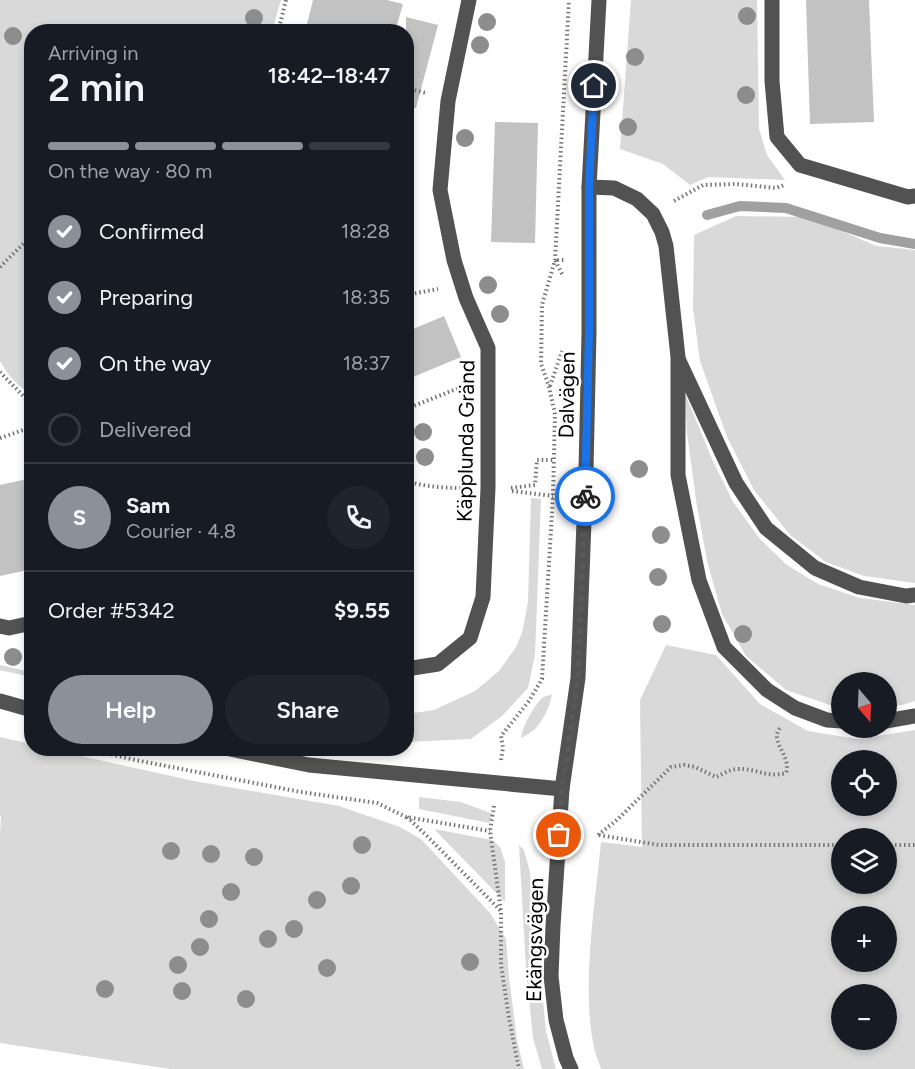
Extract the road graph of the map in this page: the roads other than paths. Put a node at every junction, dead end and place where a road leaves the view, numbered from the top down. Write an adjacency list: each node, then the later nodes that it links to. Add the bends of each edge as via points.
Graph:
1 (469, 0): 10 (street, Käpplunda Gränd, via 448,101 440,190 454,260 488,348 483,597 470,638 438,664)
2 (599, 0): 4 (street, Dalvägen)
3 (772, 0): 5 (street, via 777,137 800,165)
4 (589, 187): 6 (street, via 614,188 637,199 653,214 666,246); 17 (street, Dalvägen, via 586,470 578,678)
5 (915, 196)
6 (678, 357): 7 (street, via 736,483 766,528 815,568 860,587); 15 (street, via 678,475 699,580 724,647 767,690 795,708)
7 (915, 595)
8 (24, 625): 9 (street)
9 (0, 626)
10 (414, 668)
11 (0, 701): 12 (street)
12 (24, 708)
13 (915, 716): 14 (street)
14 (897, 719)
15 (831, 720)
16 (265, 756): 17 (street, via 309,765)
17 (562, 789): 18 (street, Ekängsvägen, via 551,976 556,1020)
18 (571, 1069)

